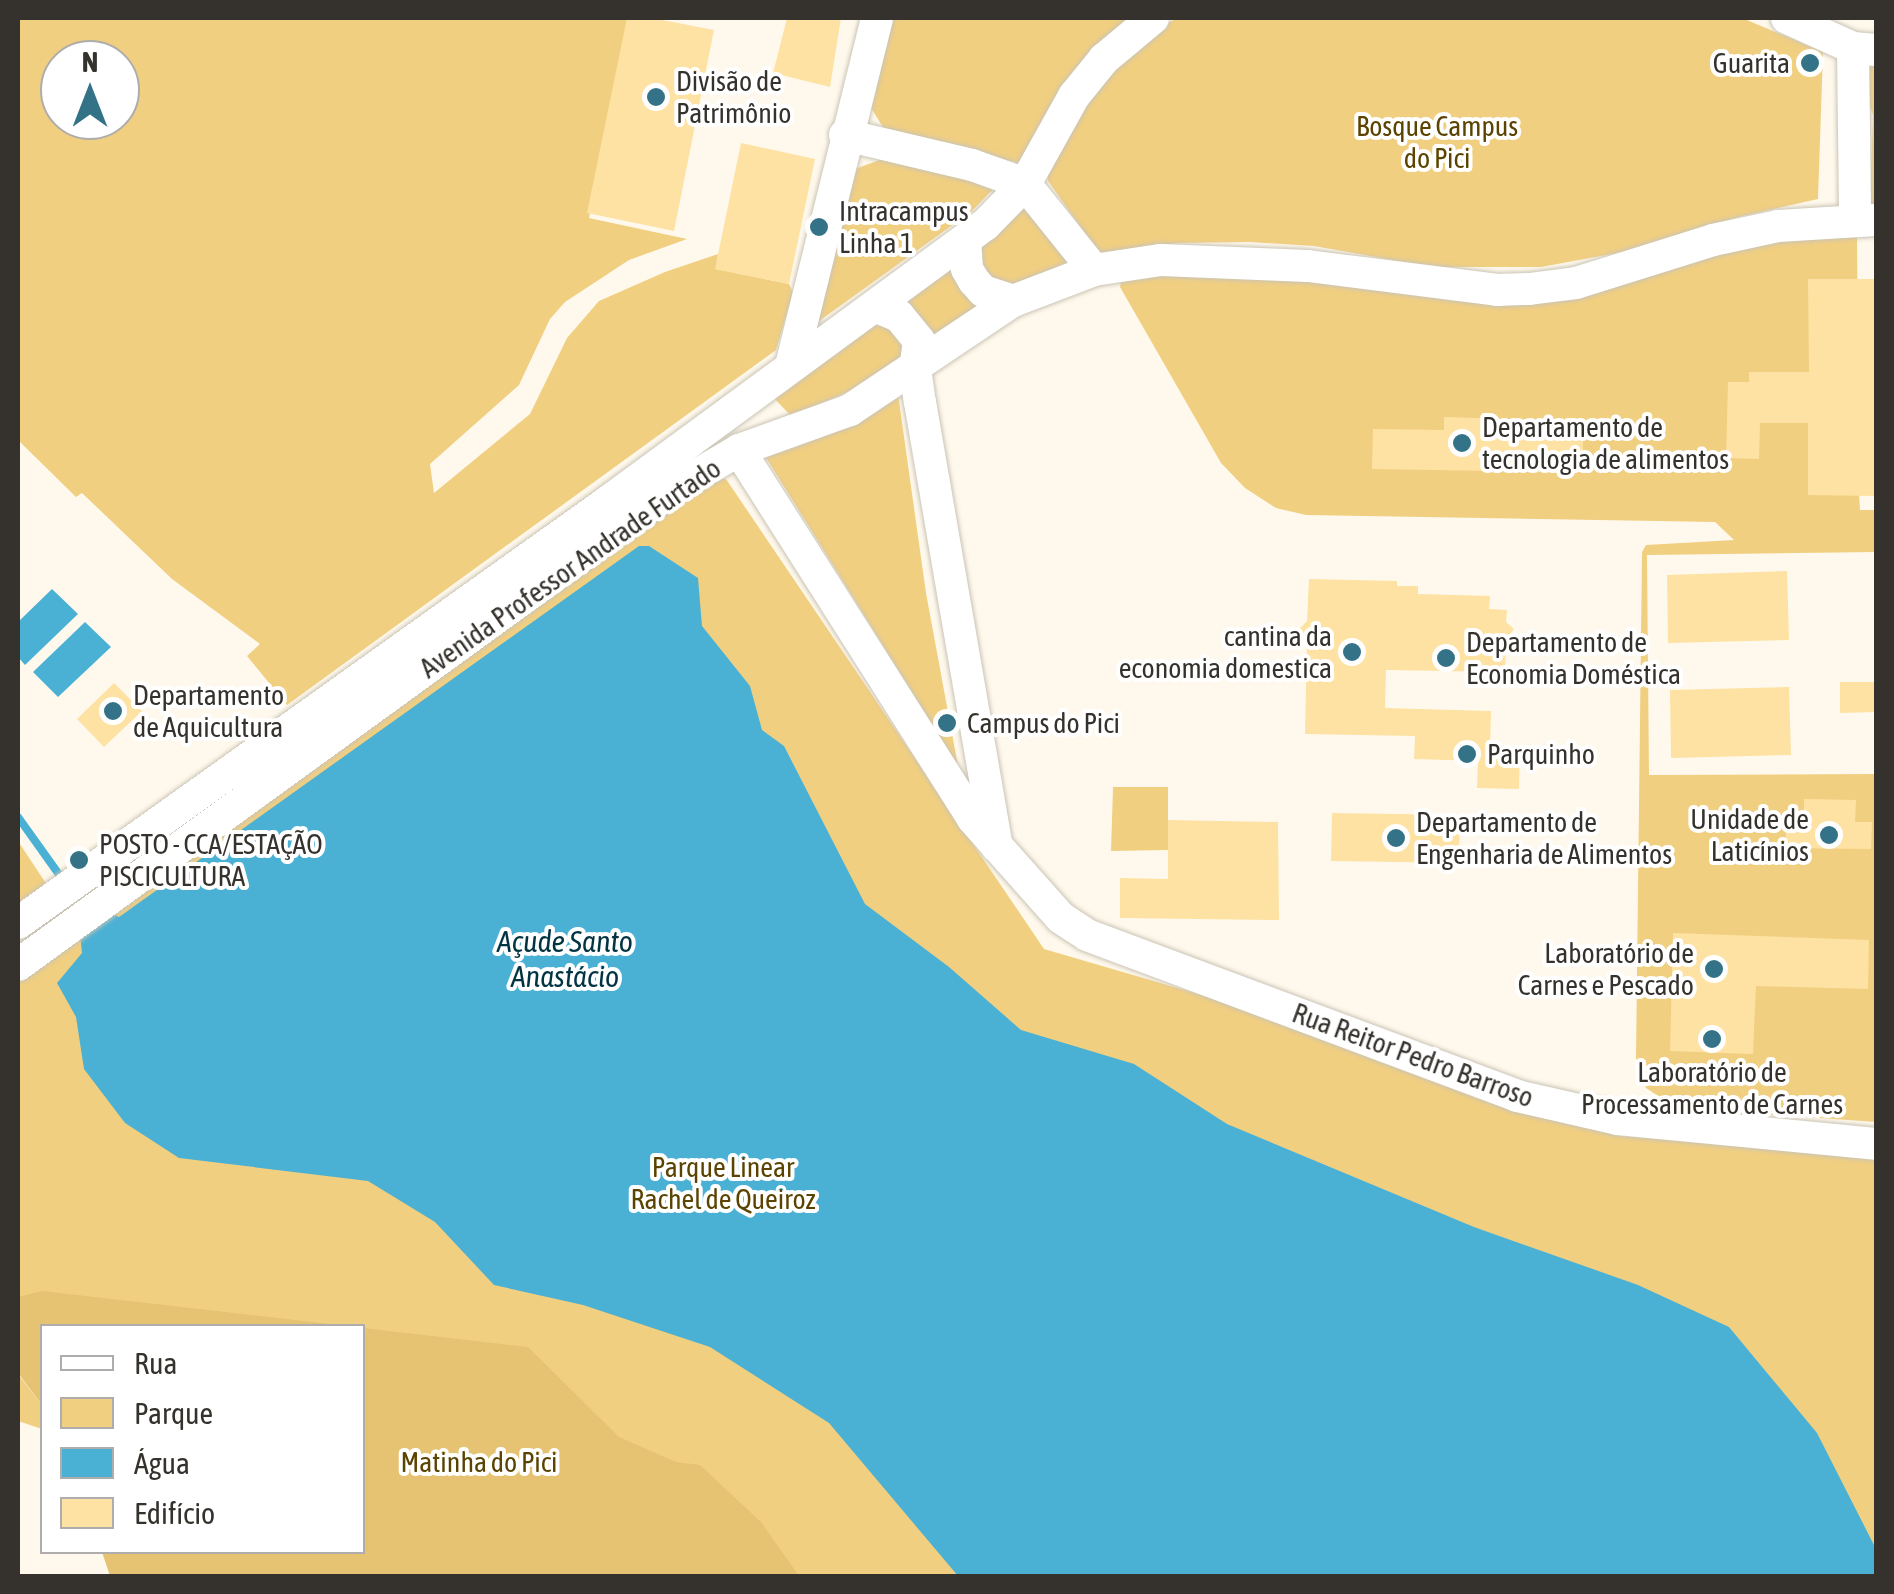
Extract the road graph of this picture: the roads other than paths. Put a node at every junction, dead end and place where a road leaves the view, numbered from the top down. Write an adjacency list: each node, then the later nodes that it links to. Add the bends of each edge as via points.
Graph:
1 (876, 18): 5 (street)
2 (1153, 18): 6 (street, Avenida Professor Andrade Furtado, via 1114,49 1074,96)
3 (1787, 18): 4 (street)
4 (1865, 49): 7 (street)
5 (845, 135): 6 (street); 12 (street)
6 (1025, 184): 8 (street, Avenida Professor Andrade Furtado); 9 (street)
7 (1866, 220): 9 (street, Avenida Professor Andrade Furtado, via 1806,222 1713,240 1576,283 1529,288 1223,260)
8 (966, 240): 10 (street, via 967,269 982,292); 11 (street, Avenida Professor Andrade Furtado)
9 (1094, 270): 10 (street, Avenida Professor Andrade Furtado)
10 (1014, 301): 13 (street, Avenida Professor Andrade Furtado)
11 (875, 306): 12 (street, Avenida Professor Andrade Furtado); 13 (street, via 909,326 919,341)
12 (792, 366): 16 (street, Avenida Professor Andrade Furtado)
13 (916, 368): 14 (street, Avenida Professor Andrade Furtado, via 850,410); 15 (street)
14 (740, 450): 15 (street, Rua Reitor Pedro Barroso, via 973,819); 16 (street, Avenida Professor Andrade Furtado)
15 (997, 846): 20 (street, Rua Reitor Pedro Barroso, via 1060,918 1086,935 1517,1096 1618,1118)
16 (95, 886): 17 (street, Avenida Professor Andrade Furtado)
17 (62, 911): 18 (street, Avenida Professor Andrade Furtado); 19 (street, Avenida Professor Andrade Furtado)
18 (18, 923)
19 (18, 965)
20 (1876, 1144)

